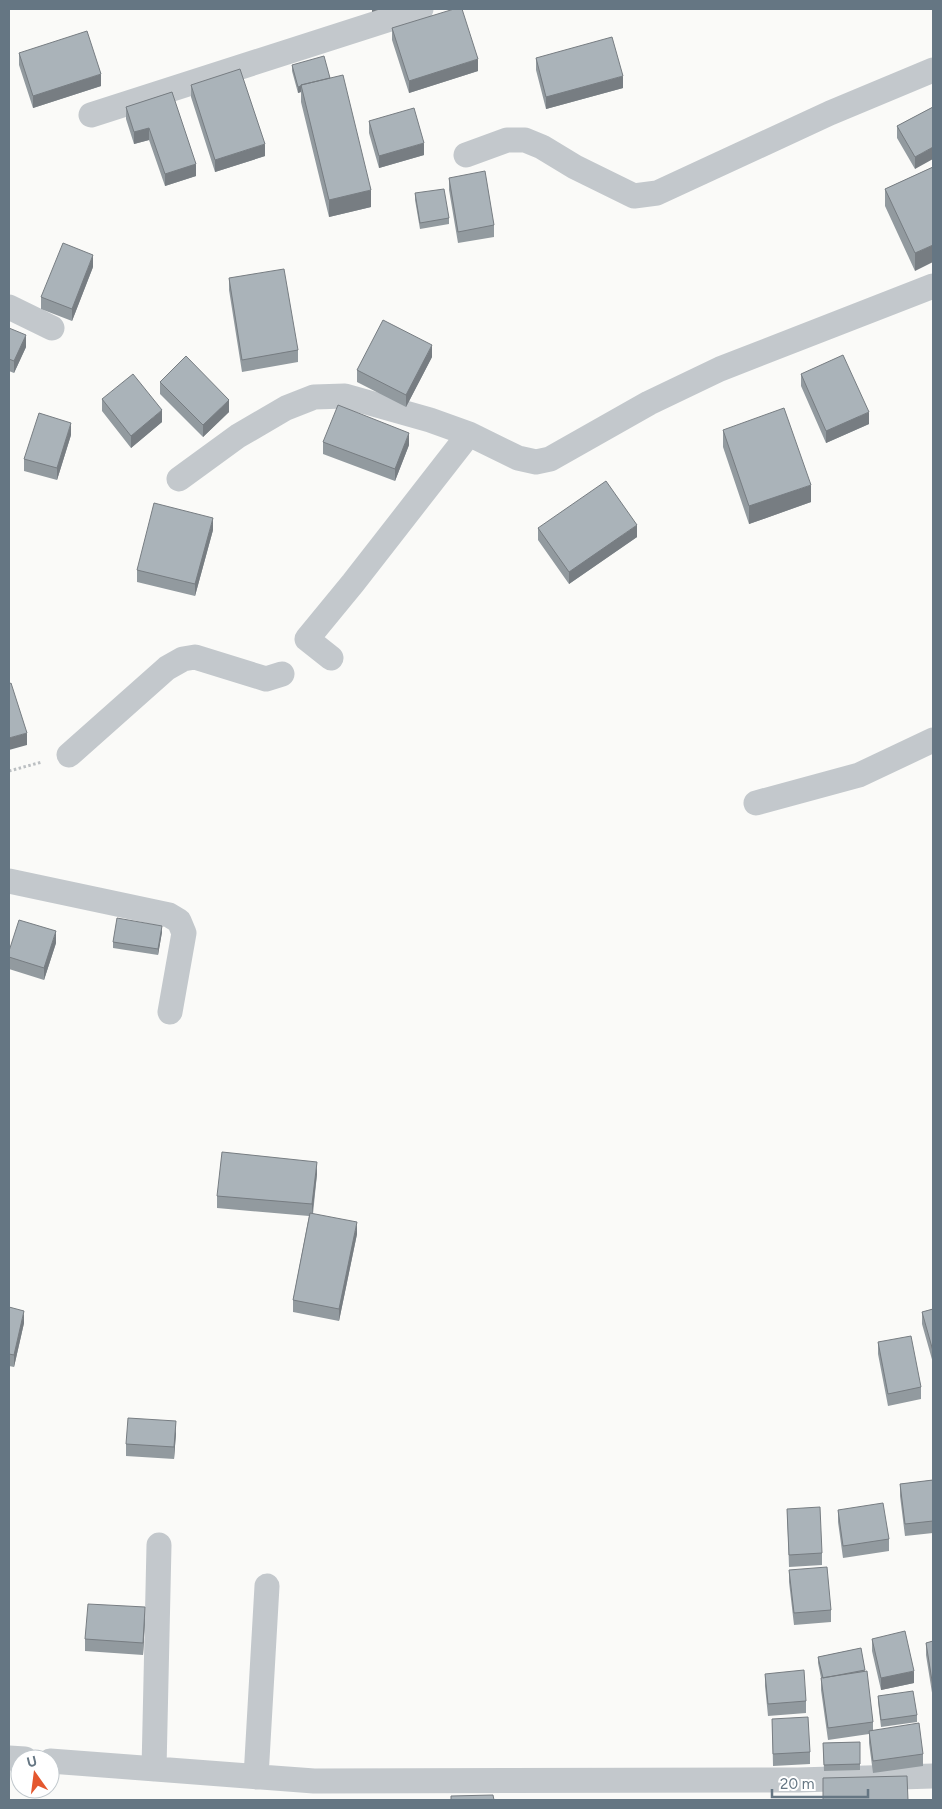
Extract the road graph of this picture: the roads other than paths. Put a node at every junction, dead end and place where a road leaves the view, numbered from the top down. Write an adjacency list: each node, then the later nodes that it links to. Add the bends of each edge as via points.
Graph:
1 (421, 9): 3 (street)
2 (933, 70): 4 (street, via 830,113 657,194 634,196 525,140 507,140)
3 (91, 114)
4 (466, 156)
5 (933, 286): 8 (street, via 720,369 649,403 550,459 536,462 518,458)
6 (9, 307): 7 (street)
7 (52, 328)
8 (469, 434): 9 (street, via 345,396 314,396 238,436); 10 (street, via 354,584 307,638)
9 (179, 479)
10 (331, 658)
11 (282, 674): 13 (street, via 266,679 195,656 183,659 166,668)
12 (933, 740): 14 (street, via 859,775)
13 (69, 755)
14 (756, 803)
15 (9, 881): 16 (street, via 169,915 179,920 184,933)
16 (170, 1012)
17 (159, 1545): 20 (street)
18 (268, 1586): 22 (street)
19 (60, 1762): 20 (street)
20 (154, 1769): 22 (street)
21 (933, 1776): 23 (street)
22 (256, 1777): 24 (street)
23 (799, 1790): 24 (street)
24 (315, 1791)

